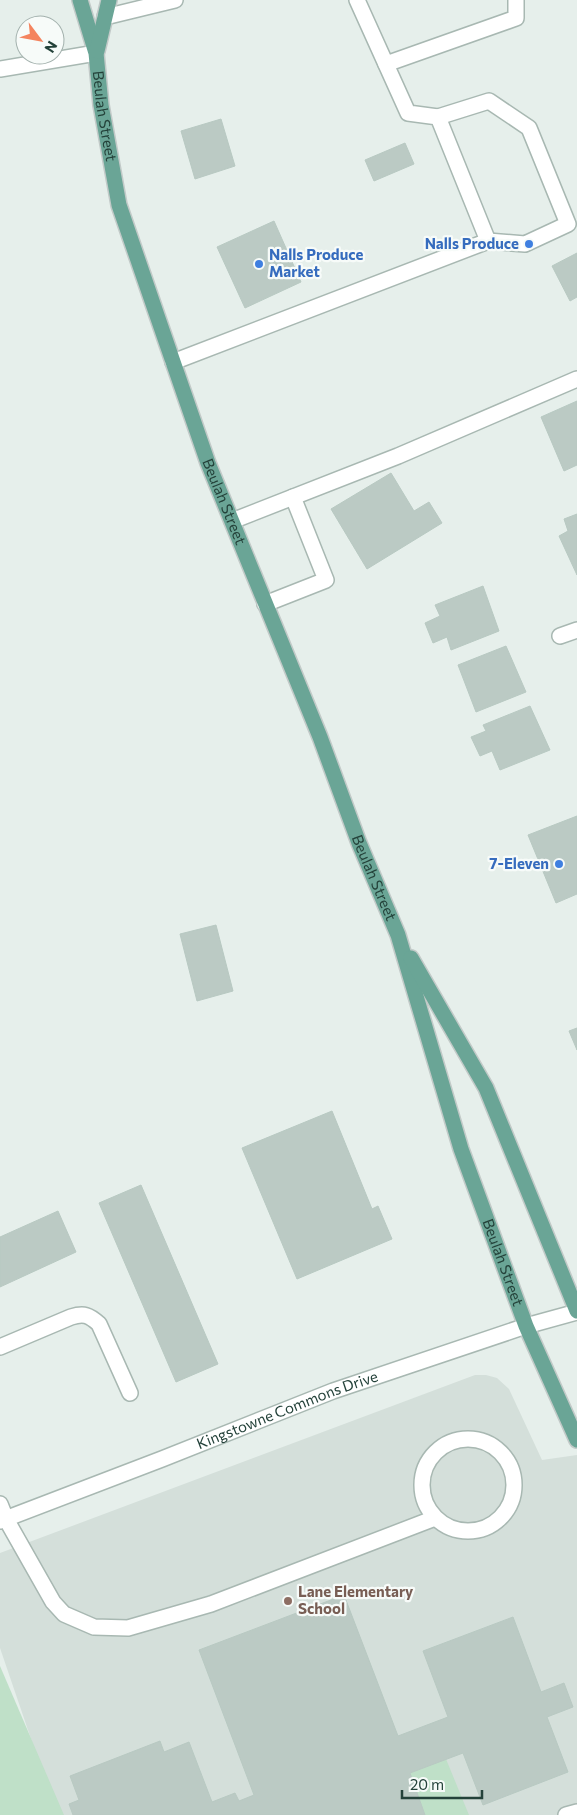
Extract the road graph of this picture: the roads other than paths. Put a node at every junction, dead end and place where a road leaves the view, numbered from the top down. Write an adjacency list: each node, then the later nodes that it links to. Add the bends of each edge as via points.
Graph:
1 (80, 0): 7 (main road, Beulah Street)
2 (109, 0): 6 (main road, Beulah Street)
3 (175, 0): 6 (street)
4 (358, 0): 8 (street)
5 (516, 0): 8 (street, via 516,18)
6 (105, 17): 7 (main road, Beulah Street)
7 (96, 53): 9 (street); 12 (main road, Beulah Street, via 101,105 119,205)
8 (386, 64): 10 (street, via 408,113)
9 (0, 69)
10 (438, 117): 11 (street); 11 (street, via 489,101 529,128 568,224 525,244)
11 (488, 241): 12 (street)
12 (173, 362): 15 (main road, Beulah Street)
13 (577, 379): 14 (street)
14 (293, 497): 15 (street); 16 (street, via 326,580)
15 (232, 521): 16 (main road, Beulah Street)
16 (266, 604): 19 (main road, Beulah Street, via 359,844)
17 (577, 630): 18 (street)
18 (560, 636)
19 (398, 935): 20 (main road, Beulah Street, via 486,1088); 21 (main road, Beulah Street, via 461,1149)
20 (577, 1311): 21 (street, Kingstowne Commons Drive)
21 (526, 1326): 24 (main road, Beulah Street); 27 (street, Kingstowne Commons Drive, via 334,1391)
22 (0, 1346): 23 (street, via 71,1316 90,1316 99,1324)
23 (130, 1393)
24 (577, 1440)
25 (0, 1504): 27 (street)
26 (435, 1518): 26 (street, via 456,1530 480,1530 501,1518 514,1497 513,1473 502,1452 481,1439 456,1439 435,1451 423,1472 423,1497); 27 (street, via 211,1604 128,1628 94,1626 64,1614 53,1602)
27 (3, 1520)
28 (577, 1812): 29 (street)
29 (566, 1815)

